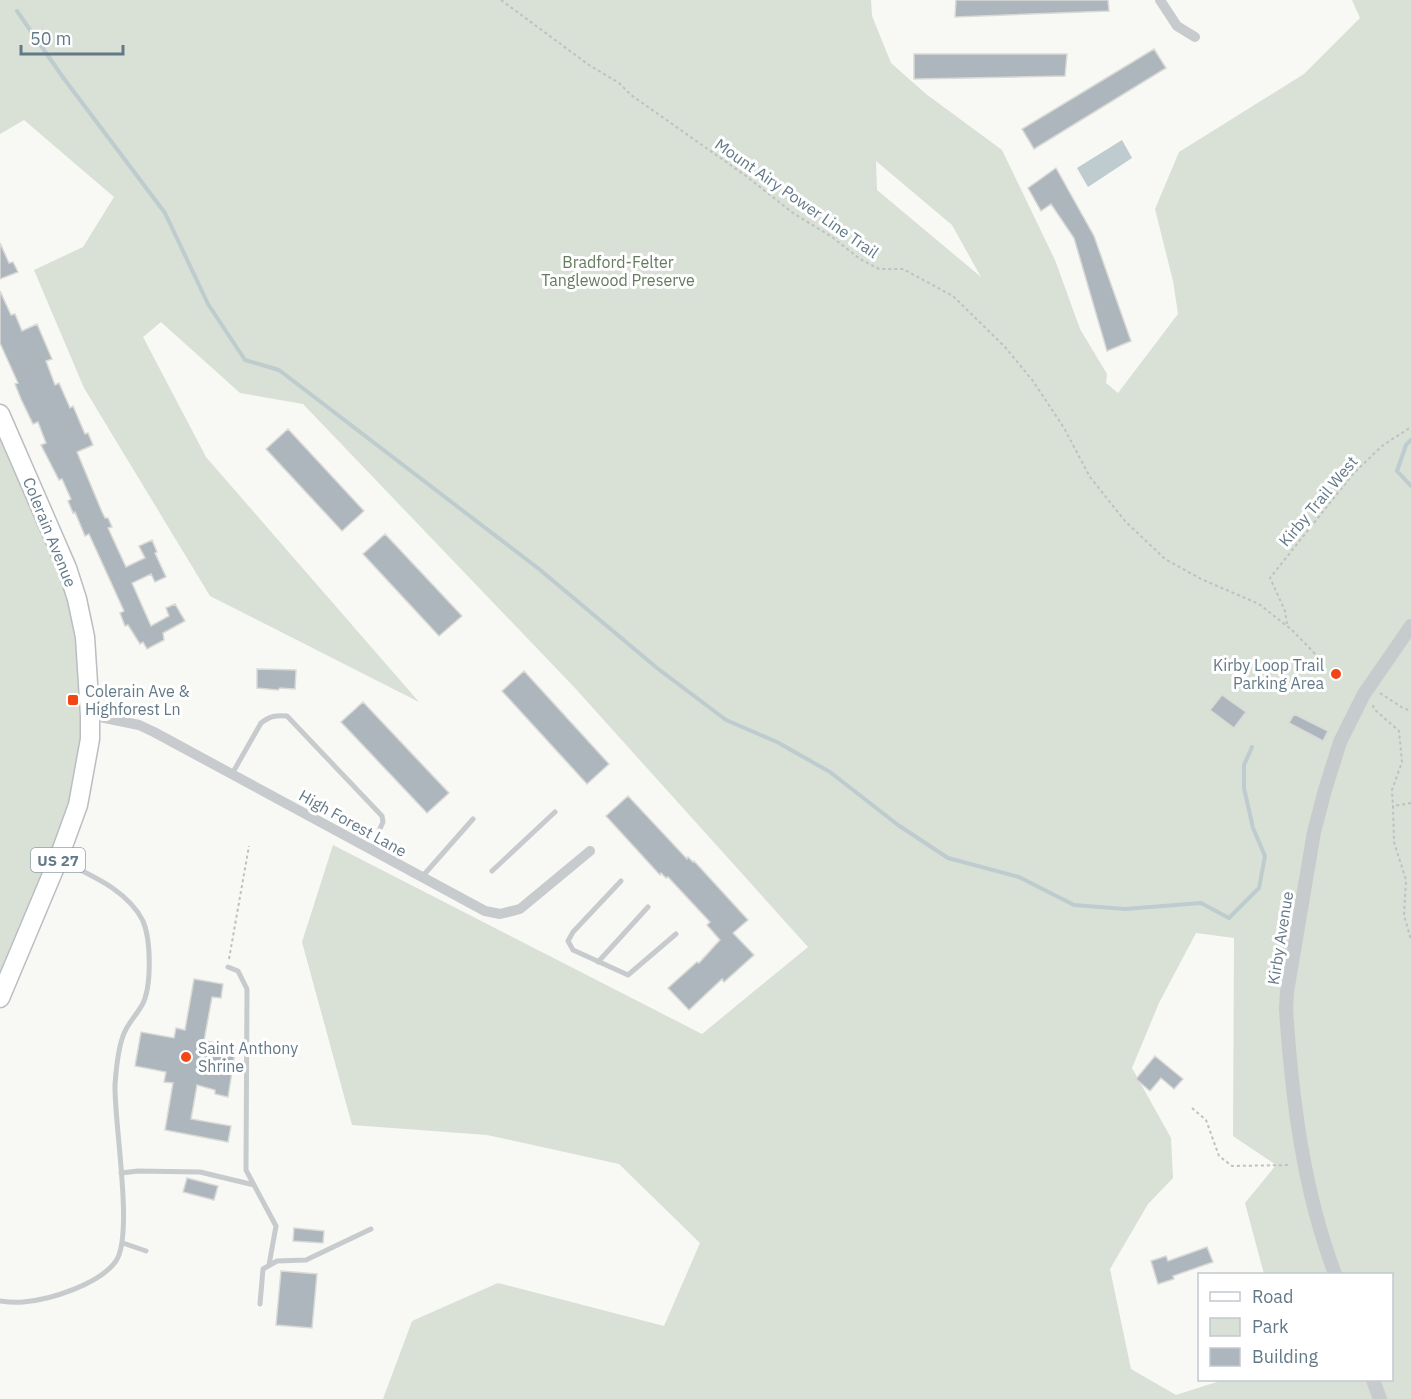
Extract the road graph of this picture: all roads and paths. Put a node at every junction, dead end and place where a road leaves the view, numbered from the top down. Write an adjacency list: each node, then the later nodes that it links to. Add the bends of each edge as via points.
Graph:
1 (501, 0): 6 (path, Mount Airy Power Line Trail, via 860,259 879,269 903,269 953,296 1033,381 1090,477 1125,521 1164,559 1259,604)
2 (1160, 0): 3 (street, via 1177,26)
3 (1195, 37)
4 (0, 414): 11 (main road, Colerain Avenue / US 27, via 77,599 85,637)
5 (1411, 427): 6 (path, Kirby Trail West, via 1382,446 1353,474 1270,578)
6 (1287, 626): 8 (path, Mount Airy Power Line Trail)
7 (1411, 626): 9 (street, Kirby Avenue)
8 (1321, 660)
9 (1371, 684): 10 (path); 14 (path, via 1374,709 1399,731 1402,762 1392,790); 31 (street, Kirby Avenue, via 1345,730 1325,789 1287,992 1290,1065)
10 (1411, 711)
11 (90, 715): 12 (street, High Forest Lane, via 146,729); 20 (main road, Colerain Avenue / US 27, via 90,739 78,805)
12 (232, 774): 18 (street, High Forest Lane); 18 (lane, via 261,723 276,715 287,716 381,816 383,822)
13 (1411, 803): 14 (path)
14 (1394, 806): 26 (path, via 1394,842 1406,880 1404,915)
15 (555, 812): 21 (lane)
16 (473, 819): 22 (lane)
17 (249, 846): 28 (path)
18 (371, 850): 22 (street, High Forest Lane)
19 (590, 851): 22 (street, High Forest Lane, via 520,909 500,914 485,911)
20 (58, 860): 29 (main road, Colerain Avenue / US 27); 32 (lane, via 110,886 131,904 143,921 148,943 148,992 122,1038 115,1086)
21 (492, 871)
22 (421, 878)
23 (621, 881): 27 (lane, via 568,940 573,950)
24 (648, 907): 27 (lane)
25 (676, 934): 27 (lane, via 628,975)
26 (1411, 940)
27 (598, 962)
28 (228, 967): 33 (lane, via 238,972 247,989 246,1170)
29 (0, 998)
30 (1192, 1108): 31 (path, via 1206,1120 1219,1156 1232,1166)
31 (1304, 1164): 38 (street, Kirby Avenue)
32 (121, 1173): 33 (lane, via 200,1172); 35 (lane)
33 (254, 1185): 37 (lane, via 276,1226)
34 (371, 1229): 37 (lane, via 306,1260)
35 (123, 1243): 36 (lane); 39 (lane, via 117,1260 102,1275 52,1297)
36 (146, 1251)
37 (269, 1265): 40 (lane, via 263,1269)
38 (1334, 1273)
39 (0, 1301)
40 (260, 1304)
41 (1373, 1381): 42 (street)
42 (1380, 1399)

